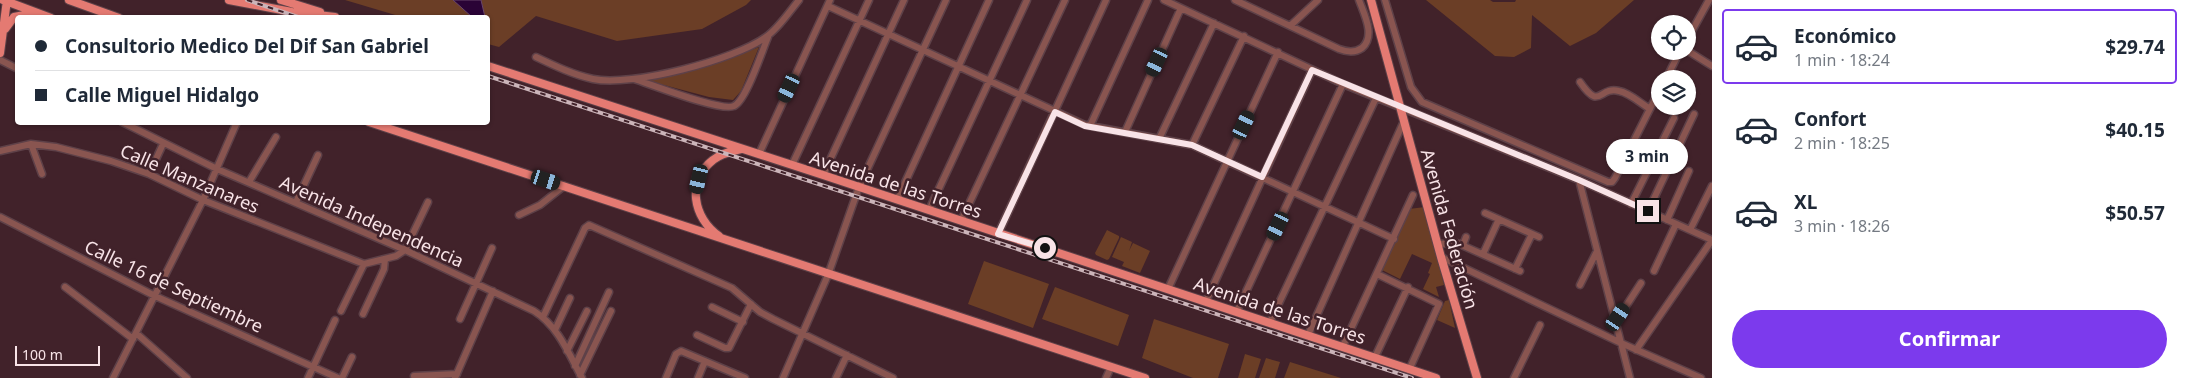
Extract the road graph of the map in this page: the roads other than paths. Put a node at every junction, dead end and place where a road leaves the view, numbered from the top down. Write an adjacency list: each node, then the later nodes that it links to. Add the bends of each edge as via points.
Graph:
1 (6, 0): 23 (main road); 35 (main road)
2 (68, 0): 26 (main road)
3 (229, 0): 27 (main road)
4 (281, 0): 28 (main road)
5 (799, 0): 36 (street)
6 (869, 0): 30 (street)
7 (904, 0): 34 (street)
8 (946, 0): 38 (street)
9 (989, 0): 45 (street)
10 (1027, 0): 52 (street)
11 (1065, 0): 55 (street)
12 (1106, 0): 59 (street)
13 (1148, 0): 66 (street)
14 (1164, 0): 22 (street)
15 (1235, 0): 33 (street)
16 (1318, 0): 33 (street)
17 (1359, 0): 33 (street, via 1369,33 1367,42 1356,51 1344,50)
18 (1371, 0): 57 (main road, Avenida Federación)
19 (1385, 0): 58 (street, via 1411,87 1422,102 1608,182 1614,180)
20 (1709, 0): 32 (street)
21 (829, 3): 30 (street); 75 (street)
22 (1181, 8): 31 (street); 67 (street)
23 (37, 13): 24 (main road); 25 (main road)
24 (26, 15)
25 (43, 15)
26 (110, 15)
27 (323, 15)
28 (330, 15)
29 (15, 17): 35 (main road)
30 (860, 20): 34 (street); 78 (street)
31 (1214, 23): 37 (street); 69 (street)
32 (1696, 24)
33 (1290, 26)
34 (888, 33): 38 (street); 83 (street)
35 (2, 35): 39 (main road)
36 (768, 36): 51 (street, via 728,56); 51 (street, via 743,96 734,106 725,108)
37 (1244, 36): 40 (street); 72 (street)
38 (923, 50): 45 (street); 89 (street)
39 (0, 52)
40 (1278, 52): 49 (street); 77 (street)
41 (536, 57): 51 (street, via 594,80)
42 (1696, 58): 46 (street)
43 (0, 60): 48 (street)
44 (1676, 60): 50 (street)
45 (959, 66): 52 (street); 93 (street)
46 (1712, 66)
47 (490, 67): 73 (main road, Avenida de las Torres)
48 (15, 68)
49 (1312, 70): 54 (street); 84 (street)
50 (1671, 70)
51 (633, 79)
52 (990, 80): 55 (street); 98 (street)
53 (1580, 82): 58 (street, via 1594,97 1613,90 1620,91)
54 (1343, 84): 56 (street); 90 (street)
55 (1020, 95): 59 (street); 105 (street)
56 (1376, 98): 57 (street); 97 (street)
57 (1401, 108): 62 (main road, Avenida Federación); 85 (street)
58 (1650, 109)
59 (1055, 112): 66 (street); 109 (street)
60 (1694, 115): 99 (street)
61 (1674, 118): 96 (street)
62 (1404, 121): 106 (street); 116 (main road, Avenida Federación)
63 (128, 125): 71 (street, Avenida Independencia)
64 (236, 125): 79 (street)
65 (378, 125): 87 (main road)
66 (1090, 126): 67 (street)
67 (1125, 132): 69 (street)
68 (276, 136): 86 (street)
69 (1159, 139): 72 (street)
70 (31, 144): 74 (street, Calle Manzanares); 81 (street); 82 (street, Calle Manzanares, via 90,155)
71 (163, 144): 79 (street, Avenida Independencia); 82 (street)
72 (1192, 145): 77 (street)
73 (741, 148): 75 (main road, Avenida de las Torres); 115 (main road, via 713,160 702,174 696,195 696,209 701,218)
74 (0, 151)
75 (758, 154): 78 (main road, Avenida de las Torres)
76 (318, 155): 94 (street)
77 (1228, 161): 84 (street); 133 (street)
78 (792, 165): 83 (main road, Avenida de las Torres)
79 (217, 169): 86 (street, Avenida Independencia); 92 (street)
80 (1689, 172): 104 (street)
81 (42, 174)
82 (149, 174): 92 (street, Calle Manzanares)
83 (823, 175): 89 (main road, Avenida de las Torres)
84 (1262, 177): 90 (street); 138 (street)
85 (1579, 180): 96 (street); 121 (street)
86 (249, 182): 94 (street, Avenida Independencia)
87 (564, 186): 101 (street, via 540,205); 115 (main road)
88 (1712, 186): 108 (street)
89 (859, 187): 93 (main road, Avenida de las Torres); 127 (street)
90 (1294, 191): 97 (street); 144 (street)
91 (1413, 195): 112 (street)
92 (203, 200): 124 (street, Calle Manzanares); 136 (street)
93 (897, 200): 98 (main road, Avenida de las Torres)
94 (296, 202): 119 (street, Avenida Independencia)
95 (428, 202): 119 (street)
96 (1631, 204): 99 (street)
97 (1326, 207): 106 (street); 150 (street)
98 (929, 210): 105 (main road, Avenida de las Torres)
99 (1648, 211): 104 (street)
100 (1485, 212): 103 (street)
101 (519, 215)
102 (0, 217): 136 (street, Calle 16 de Septiembre)
103 (1499, 219): 110 (street); 120 (street)
104 (1667, 220): 107 (street)
105 (961, 221): 109 (main road, Avenida de las Torres)
106 (1359, 222): 112 (street); 155 (street)
107 (1676, 224): 108 (street); 125 (street)
108 (1690, 230): 114 (street)
109 (998, 234): 133 (main road, Avenida de las Torres)
110 (1532, 234): 113 (street); 120 (street, via 1518,270)
111 (1466, 237): 117 (street)
112 (1394, 238): 126 (street)
113 (1539, 238)
114 (1712, 240): 160 (street)
115 (729, 242): 127 (main road)
116 (1438, 244): 117 (street, via 1453,242); 122 (main road, Avenida Federación)
117 (1463, 245): 120 (street)
118 (492, 248): 129 (street)
119 (405, 250): 123 (street); 129 (street, Avenida Independencia)
120 (1483, 254)
121 (1596, 254): 130 (street); 151 (street)
122 (1441, 257): 158 (street); 187 (main road, Avenida Federación)
123 (385, 259): 124 (street); 145 (street, via 384,269)
124 (364, 264): 141 (street)
125 (1654, 271)
126 (1377, 274): 132 (street); 159 (street)
127 (828, 275): 154 (street); 168 (main road)
128 (1641, 283): 151 (street)
129 (475, 284): 134 (street, Avenida Independencia); 147 (street)
130 (1580, 285)
131 (65, 286): 156 (street)
132 (1408, 287): 163 (street); 169 (street, via 1439,304)
133 (1168, 289): 138 (main road, Avenida de las Torres)
134 (492, 291): 146 (street, Avenida Independencia); 171 (street)
135 (609, 292): 166 (street)
136 (155, 296): 156 (street); 167 (street, Calle 16 de Septiembre)
137 (570, 298): 153 (street)
138 (1206, 301): 144 (main road, Avenida de las Torres)
139 (751, 304): 146 (street, via 732,288 588,224); 149 (street); 154 (street)
140 (712, 308): 149 (street)
141 (341, 311)
142 (587, 311): 161 (street)
143 (611, 311): 172 (street)
144 (1237, 311): 150 (main road, Avenida de las Torres)
145 (362, 314)
146 (543, 317): 153 (street, Avenida Independencia)
147 (460, 319)
148 (335, 320): 167 (street)
149 (743, 322): 157 (street, via 727,348)
150 (1270, 322): 155 (main road, Avenida de las Torres)
151 (1614, 323): 158 (street)
152 (1540, 325): 188 (street)
153 (555, 330): 161 (street, Avenida Independencia)
154 (802, 333): 162 (street); 181 (street)
155 (1308, 335): 159 (main road, Avenida de las Torres)
156 (135, 336): 173 (street); 174 (street)
157 (697, 336)
158 (1622, 343): 160 (street); 189 (street)
159 (1343, 346): 163 (main road, Avenida de las Torres)
160 (1636, 350): 190 (street)
161 (567, 351): 166 (street, Avenida Independencia)
162 (847, 355): 182 (street); 183 (street)
163 (1375, 357): 169 (main road, Avenida de las Torres)
164 (352, 358): 177 (street)
165 (705, 361): 178 (street, via 679,351); 179 (street); 180 (street)
166 (575, 366): 172 (street, Avenida Independencia)
167 (313, 367): 175 (street); 176 (street, Calle 16 de Septiembre)
168 (1111, 367): 184 (street); 185 (main road)
169 (1410, 370): 186 (main road, Avenida de las Torres)
170 (414, 376): 171 (street)
171 (456, 376)
172 (581, 377)
173 (113, 378)
174 (187, 378)
175 (308, 378)
176 (338, 378)
177 (342, 378)
178 (666, 378)
179 (698, 378)
180 (745, 378)
181 (783, 378)
182 (836, 378)
183 (893, 378)
184 (1106, 378)
185 (1145, 378)
186 (1436, 378)
187 (1477, 378)
188 (1514, 378)
189 (1630, 378)
190 (1701, 378)

